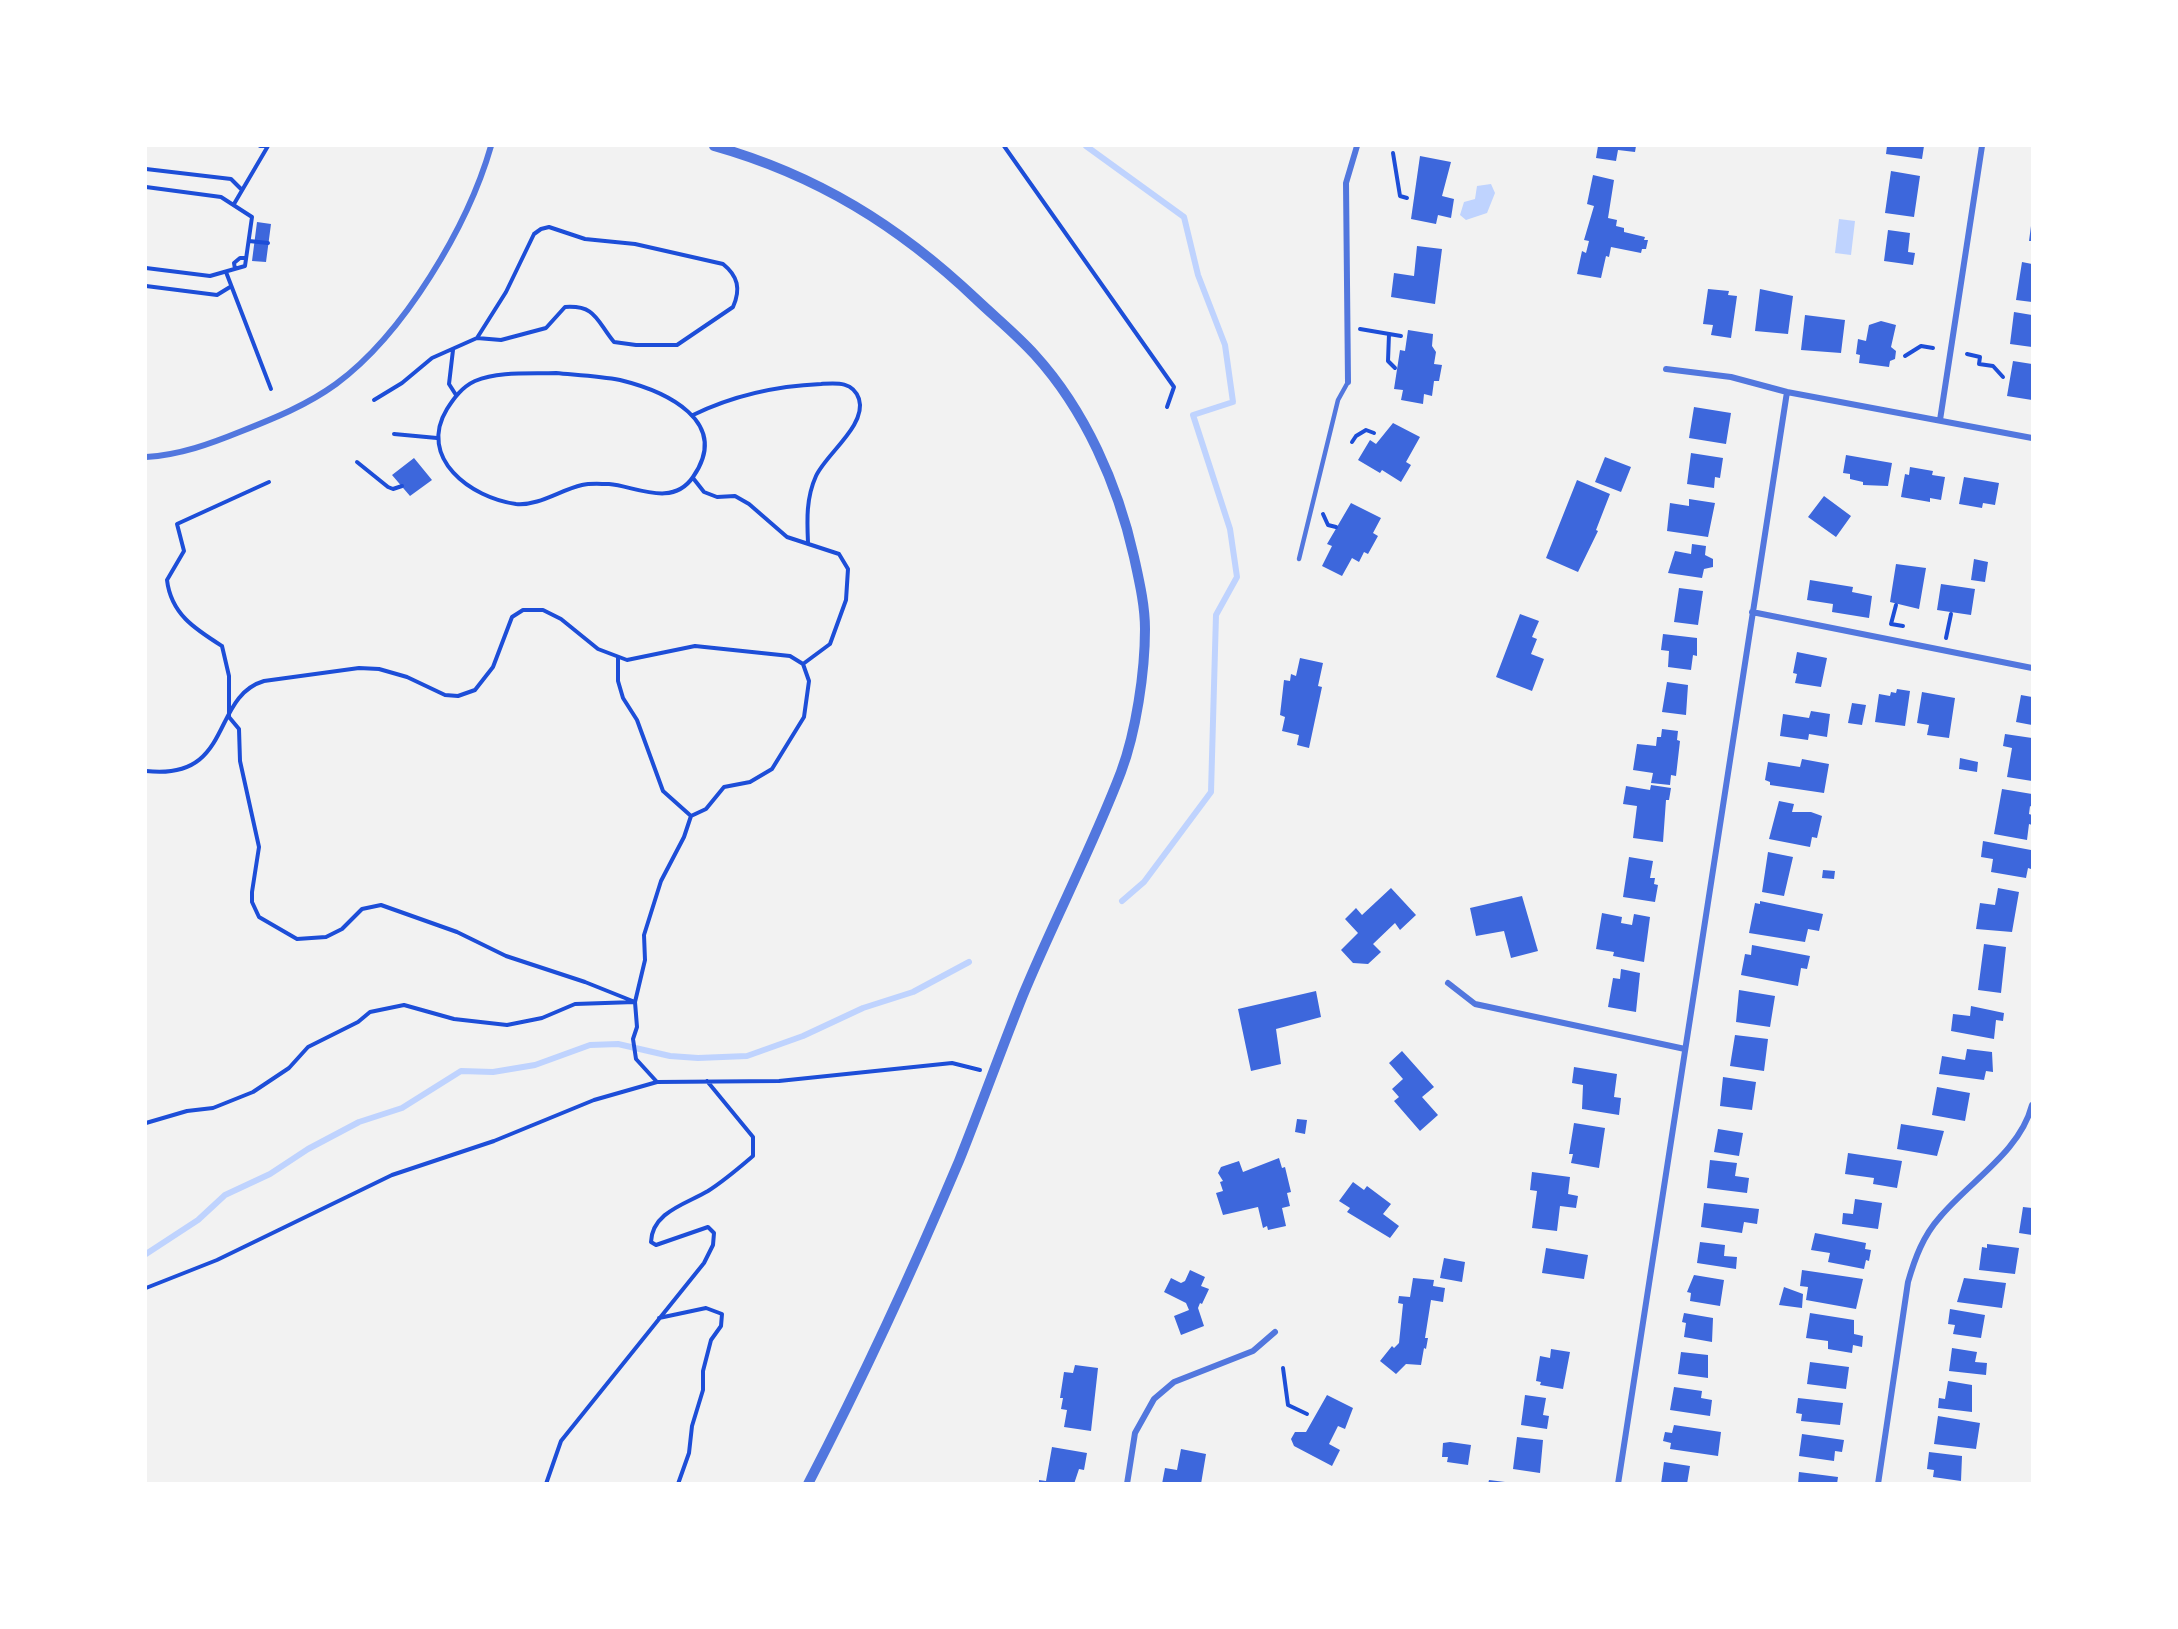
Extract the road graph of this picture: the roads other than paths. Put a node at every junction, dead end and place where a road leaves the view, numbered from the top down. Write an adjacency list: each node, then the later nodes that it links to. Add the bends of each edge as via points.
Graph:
1 (491, 146): 10 (street, via 469,205 429,278 396,323 338,383 284,415 199,449)
2 (714, 146): 18 (street, via 796,174 891,227 935,260 1035,355 1072,406 1113,487 1128,530 1145,628 1138,701 1123,769 1028,984 959,1160 897,1301)
3 (1357, 146): 6 (street, via 1346,183)
4 (1982, 146): 8 (street)
5 (1666, 369): 7 (street, via 1731,377)
6 (1348, 382): 11 (lane, via 1335,410)
7 (1787, 392): 8 (street); 12 (street)
8 (1940, 420): 9 (street)
9 (2032, 438)
10 (146, 457)
11 (1299, 559)
12 (1752, 612): 13 (street); 15 (street)
13 (2032, 668)
14 (1448, 983): 15 (street, via 1475,1004)
15 (1685, 1049): 20 (street)
16 (2032, 1105): 21 (street, via 2012,1144 1941,1216 1916,1256 1908,1282)
17 (1275, 1332): 19 (street, via 1253,1351 1173,1382 1154,1399 1135,1433)
18 (808, 1484)
19 (1127, 1484)
20 (1618, 1484)
21 (1878, 1484)

